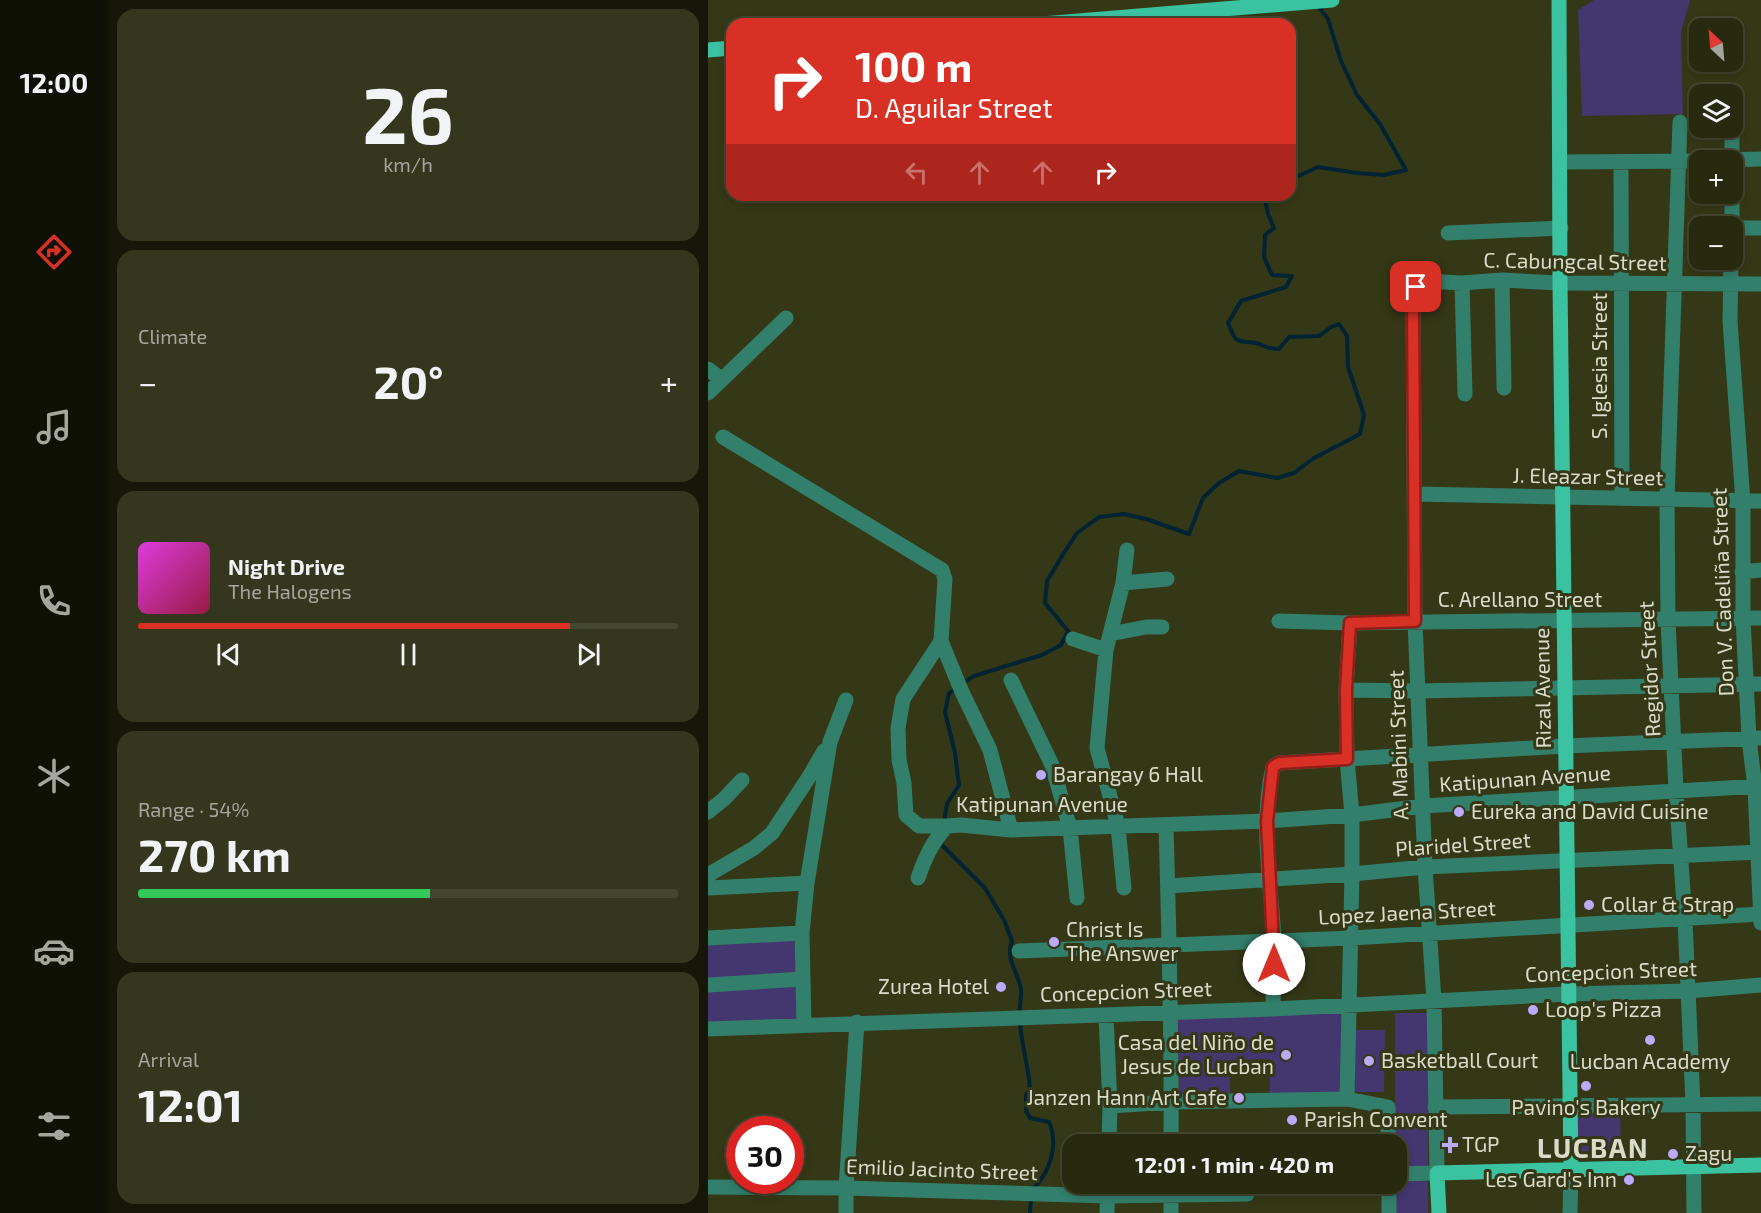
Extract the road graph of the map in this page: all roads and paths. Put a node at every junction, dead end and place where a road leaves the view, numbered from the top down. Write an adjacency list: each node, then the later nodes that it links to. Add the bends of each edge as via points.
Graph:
1 (1332, 0): 3 (main road)
2 (1559, 0): 11 (main road, Rizal Avenue)
3 (1112, 18)
4 (726, 48): 5 (main road)
5 (708, 50)
6 (1680, 122): 9 (street, Regidor Street)
7 (1761, 159): 8 (street)
8 (1743, 160)
9 (1678, 161): 10 (street); 12 (street); 23 (street, Regidor Street)
10 (1689, 161)
11 (1560, 162): 12 (street); 13 (main road, Rizal Avenue)
12 (1621, 162): 22 (street, S. Iglesia Street)
13 (1561, 228): 16 (street); 21 (main road, Rizal Avenue)
14 (1743, 228): 15 (street)
15 (1761, 228)
16 (1448, 233)
17 (1731, 270): 24 (street, Don V. Cadeliña Street)
18 (1503, 280): 20 (street, C. Cabungcal Street); 21 (street, C. Cabungcal Street); 29 (street)
19 (1425, 281): 20 (street, C. Cabungcal Street); 33 (street, A. Mabini Street, via 1416,287 1413,297)
20 (1461, 282): 31 (street)
21 (1560, 283): 22 (street, C. Cabungcal Street); 34 (main road, Rizal Avenue)
22 (1620, 284): 23 (street, C. Cabungcal Street); 35 (street, S. Iglesia Street)
23 (1674, 284): 24 (street, C. Cabungcal Street); 36 (street, Regidor Street)
24 (1730, 284): 25 (street, C. Cabungcal Street); 38 (street, Don V. Cadeliña Street)
25 (1761, 284)
26 (786, 318): 28 (street)
27 (708, 369): 28 (street)
28 (721, 380): 30 (street)
29 (1504, 388)
30 (708, 393)
31 (1465, 394)
32 (723, 437): 54 (street, via 942,570 945,579)
33 (1414, 494): 34 (street, J. Eleazar Street); 48 (street, A. Mabini Street)
34 (1563, 497): 35 (street, J. Eleazar Street); 49 (main road, Rizal Avenue)
35 (1622, 498): 36 (street, J. Eleazar Street)
36 (1667, 500): 38 (street, J. Eleazar Street); 46 (street, Regidor Street)
37 (1761, 501): 38 (street, J. Eleazar Street)
38 (1743, 502): 41 (street, Don V. Cadeliña Street)
39 (1127, 550): 43 (street)
40 (1761, 570): 41 (street)
41 (1742, 572): 44 (street, Don V. Cadeliña Street)
42 (1167, 579): 43 (street)
43 (1123, 583): 52 (street)
44 (1743, 618): 45 (street, C. Arellano Street); 46 (street, C. Arellano Street); 57 (street, Don V. Cadeliña Street)
45 (1761, 618)
46 (1668, 620): 49 (street, C. Arellano Street); 58 (street, Regidor Street)
47 (1279, 621): 50 (street, C. Arellano Street)
48 (1415, 621): 49 (street, C. Arellano Street); 50 (street, C. Arellano Street); 61 (street, A. Mabini Street)
49 (1563, 621): 59 (main road, Rizal Avenue)
50 (1350, 623): 60 (street)
51 (1162, 627): 52 (street)
52 (1110, 634): 55 (street)
53 (1072, 639): 55 (street)
54 (940, 641): 80 (street, via 990,750); 81 (street, Katipunan Avenue, via 903,699 898,728 906,815 919,826)
55 (1106, 650): 78 (street, via 1097,748)
56 (1011, 680): 79 (street, via 1052,765)
57 (1754, 684): 58 (street); 63 (street, Don V. Cadeliña Street)
58 (1671, 687): 59 (street); 65 (street, Regidor Street)
59 (1564, 688): 61 (street); 66 (main road, Rizal Avenue)
60 (1346, 690): 61 (street); 68 (street)
61 (1419, 691): 67 (street, A. Mabini Street)
62 (846, 700): 64 (street)
63 (1755, 739): 65 (street); 70 (street, Don V. Cadeliña Street)
64 (830, 742): 87 (street, via 772,833); 90 (street)
65 (1675, 743): 66 (street); 71 (street, Regidor Street)
66 (1565, 746): 67 (street); 72 (main road, Rizal Avenue)
67 (1420, 755): 68 (street); 73 (street, A. Mabini Street)
68 (1347, 759): 75 (street); 76 (street, via 1279,763 1273,767)
69 (742, 780): 74 (street)
70 (1758, 787): 71 (street, Katipunan Avenue); 82 (street, Don V. Cadeliña Street)
71 (1676, 790): 72 (street, Katipunan Avenue); 83 (street, Regidor Street)
72 (1566, 797): 73 (street, Katipunan Avenue); 84 (main road, Rizal Avenue)
73 (1423, 806): 75 (street, Katipunan Avenue); 85 (street, A. Mabini Street)
74 (710, 808)
75 (1352, 815): 76 (street, Katipunan Avenue); 86 (street)
76 (1267, 821): 77 (street, Katipunan Avenue); 89 (street)
77 (1166, 825): 78 (street, Katipunan Avenue); 91 (street)
78 (1118, 826): 79 (street, Katipunan Avenue); 93 (street)
79 (1070, 828): 80 (street, Katipunan Avenue); 94 (street)
80 (1011, 830): 81 (street, Katipunan Avenue, via 961,825)
81 (942, 831): 88 (street, via 926,855)
82 (1759, 852): 83 (street, Plaridel Street); 95 (street, Don V. Cadeliña Street)
83 (1681, 855): 84 (street, Plaridel Street); 96 (street, Regidor Street)
84 (1567, 860): 85 (street, Plaridel Street); 98 (main road, Rizal Avenue)
85 (1425, 867): 86 (street, Plaridel Street); 100 (street, A. Mabini Street)
86 (1352, 874): 89 (street, Plaridel Street); 102 (street)
87 (708, 875)
88 (918, 878)
89 (1270, 879): 91 (street, Plaridel Street); 103 (street)
90 (807, 883): 92 (street); 99 (street)
91 (1168, 886): 104 (street)
92 (708, 888)
93 (1124, 888)
94 (1077, 898)
95 (1761, 914): 96 (street, Lopez Jaena Street); 97 (street, Don V. Cadeliña Street)
96 (1685, 920): 98 (street, Lopez Jaena Street); 109 (street, Regidor Street)
97 (1761, 923)
98 (1567, 924): 100 (street, Lopez Jaena Street); 110 (main road, Rizal Avenue)
99 (802, 933): 101 (street); 106 (street)
100 (1429, 934): 102 (street, Lopez Jaena Street); 111 (street, A. Mabini Street)
101 (708, 938)
102 (1351, 938): 103 (street, Lopez Jaena Street); 112 (street)
103 (1274, 941): 104 (street, Lopez Jaena Street); 113 (street)
104 (1171, 946): 105 (street, Lopez Jaena Street); 114 (street)
105 (1019, 951)
106 (802, 979): 107 (street); 117 (street)
107 (708, 985)
108 (1761, 985): 109 (street, Concepcion Street)
109 (1688, 991): 110 (street, Concepcion Street); 121 (street, Regidor Street)
110 (1568, 994): 111 (street, Concepcion Street); 125 (main road, Rizal Avenue)
111 (1434, 1001): 112 (street, Concepcion Street); 124 (street, A. Mabini Street)
112 (1350, 1004): 113 (street, Concepcion Street); 119 (street)
113 (1273, 1009): 114 (street, Concepcion Street)
114 (1169, 1011): 115 (street, Concepcion Street); 120 (street)
115 (1106, 1015): 116 (street, Concepcion Street); 123 (street)
116 (857, 1022): 117 (street, Concepcion Street); 135 (street)
117 (804, 1024): 118 (street, Concepcion Street)
118 (708, 1029)
119 (1347, 1099): 120 (street); 128 (street, via 1388,1107)
120 (1171, 1102): 123 (street); 127 (street)
121 (1693, 1104): 122 (street); 125 (street); 130 (street, Regidor Street)
122 (1761, 1104)
123 (1110, 1106): 126 (street)
124 (1435, 1107): 125 (street); 132 (street, A. Mabini Street)
125 (1570, 1107): 131 (main road, Rizal Avenue)
126 (1109, 1134)
127 (1171, 1134)
128 (1388, 1134)
129 (1761, 1165): 130 (main road)
130 (1693, 1167): 131 (main road); 146 (street, Regidor Street)
131 (1571, 1171): 132 (main road); 145 (street, Rizal Avenue)
132 (1437, 1173): 133 (street); 144 (main road, A. Mabini Street)
133 (1407, 1174)
134 (708, 1187): 135 (street, Emilio Jacinto Street)
135 (846, 1188): 136 (street, Emilio Jacinto Street); 140 (street)
136 (1062, 1193)
137 (1108, 1194): 141 (street)
138 (1171, 1194): 142 (street)
139 (1389, 1194): 143 (street)
140 (846, 1213)
141 (1107, 1213)
142 (1170, 1213)
143 (1389, 1213)
144 (1439, 1213)
145 (1570, 1213)
146 (1694, 1213)

